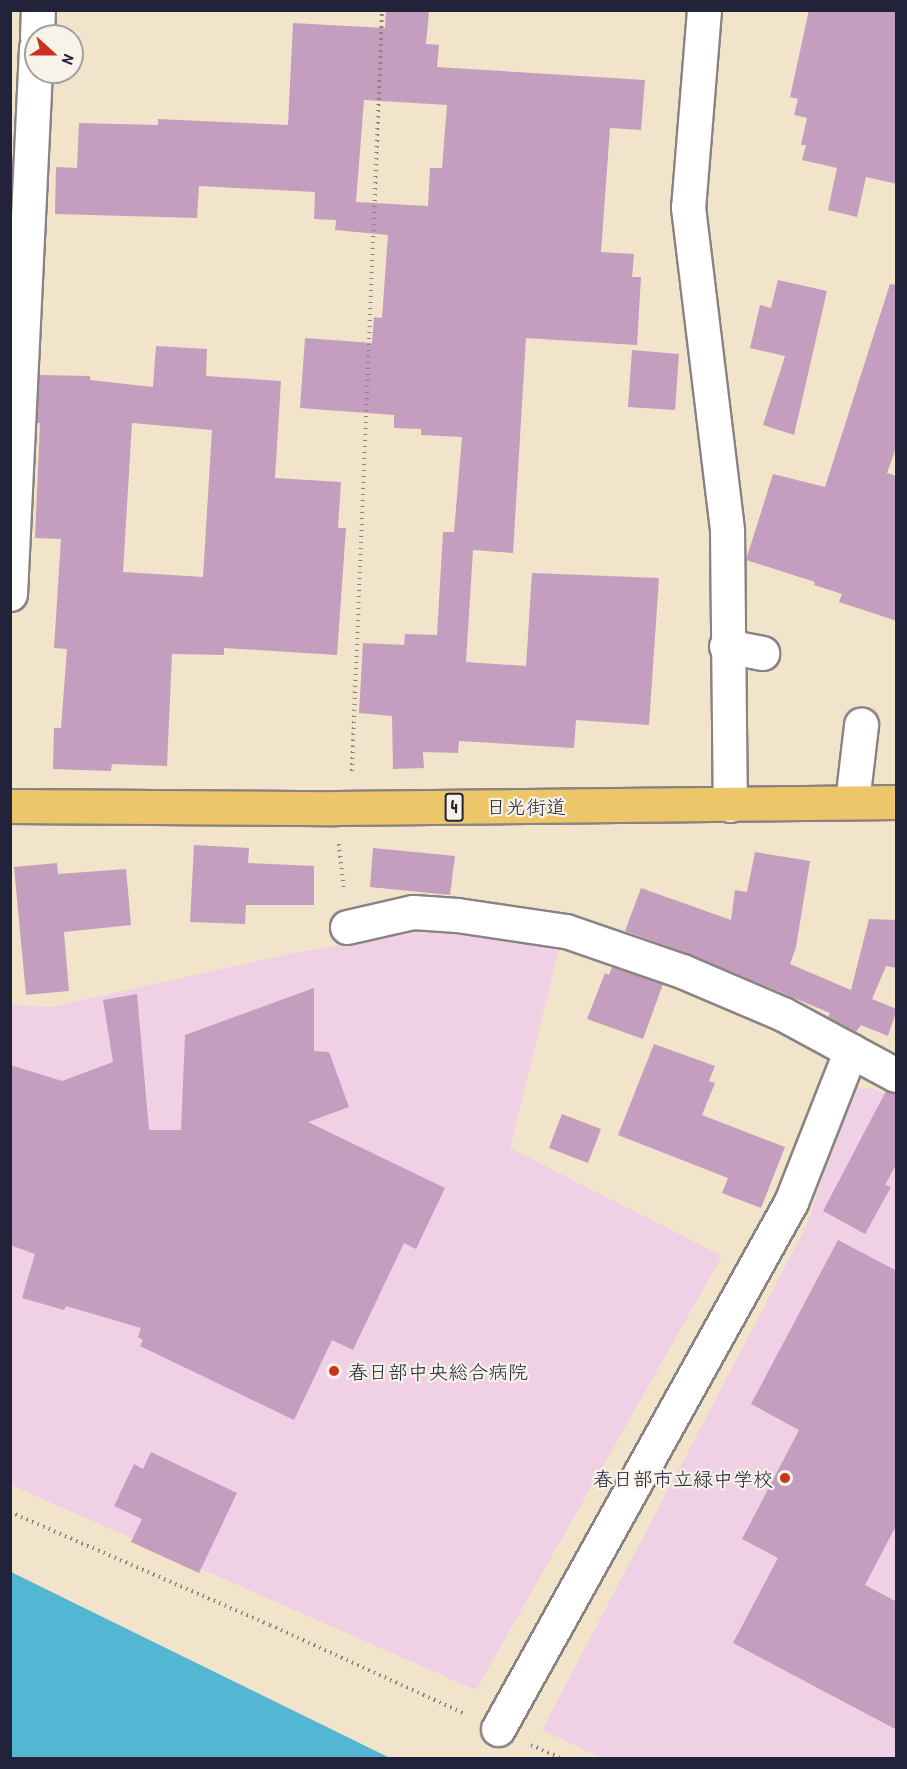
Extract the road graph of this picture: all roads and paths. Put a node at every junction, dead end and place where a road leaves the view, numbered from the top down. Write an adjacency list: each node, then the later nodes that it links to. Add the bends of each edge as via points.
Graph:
1 (382, 10): 12 (path)
2 (704, 10): 5 (street, via 688,207 727,531)
3 (34, 84): 4 (street)
4 (10, 594)
5 (726, 646): 6 (street); 10 (street)
6 (762, 653)
7 (861, 725): 8 (street)
8 (852, 802): 9 (highway, 日光街道 / 4); 10 (highway, 日光街道 / 4)
9 (897, 802)
10 (730, 805): 12 (highway, 日光街道 / 4)
11 (10, 806): 12 (highway, 日光街道 / 4)
12 (344, 821): 13 (path)
13 (347, 927): 14 (street, via 413,912 566,931 682,971 783,1014)
14 (851, 1050): 15 (street); 17 (street, via 791,1202)
15 (897, 1074)
16 (10, 1512): 17 (path)
17 (498, 1729): 18 (path)
18 (560, 1758)

